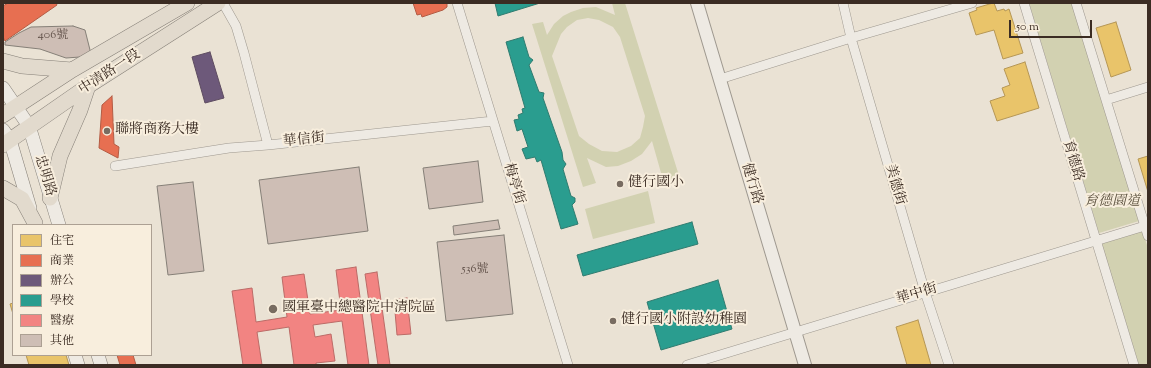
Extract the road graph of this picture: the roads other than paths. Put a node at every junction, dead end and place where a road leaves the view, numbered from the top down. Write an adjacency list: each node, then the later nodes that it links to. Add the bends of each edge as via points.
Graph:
1 (187, 3): 12 (main road, 中清路一段)
2 (218, 3): 14 (main road, 中清路一段)
3 (223, 3): 23 (street, via 236,26)
4 (457, 3): 20 (street, 梅亭街)
5 (697, 3): 13 (street, 健行路)
6 (843, 3): 10 (street, 美德街)
7 (972, 3): 10 (street)
8 (1024, 3): 31 (street, 育德路)
9 (1076, 3): 17 (street)
10 (851, 38): 13 (street); 32 (street, 美德街)
11 (3, 61): 12 (main road, via 22,66)
12 (72, 70): 18 (main road, 中清路一段)
13 (720, 79): 33 (street, 健行路)
14 (88, 86): 21 (main road, 中清路一段); 26 (main road, via 60,156)
15 (3, 88): 18 (main road, 忠明路)
16 (1148, 88): 17 (street)
17 (1106, 100): 29 (street)
18 (15, 106): 19 (main road, 中清路一段); 21 (main road, 忠明路)
19 (3, 115)
20 (493, 121): 23 (street, 華信街); 34 (street, 梅亭街)
21 (29, 126): 22 (main road, 中清路一段); 26 (main road, 忠明路)
22 (5, 138): 27 (main road, 忠明路)
23 (268, 145): 24 (street, 華信街, via 229,148)
24 (115, 166)
25 (3, 188): 27 (main road, via 22,199)
26 (50, 198): 28 (main road, 忠明路)
27 (35, 224)
28 (59, 224)
29 (1146, 225): 30 (street); 31 (street, 華中街)
30 (1148, 236)
31 (1097, 240): 32 (street, 華中街); 38 (street, 育德路)
32 (926, 292): 33 (street, 華中街); 37 (street, 美德街)
33 (795, 332): 35 (street, 華中街); 36 (street, 健行路)
34 (568, 365)
35 (687, 365)
36 (805, 365)
37 (949, 365)
38 (1134, 365)

